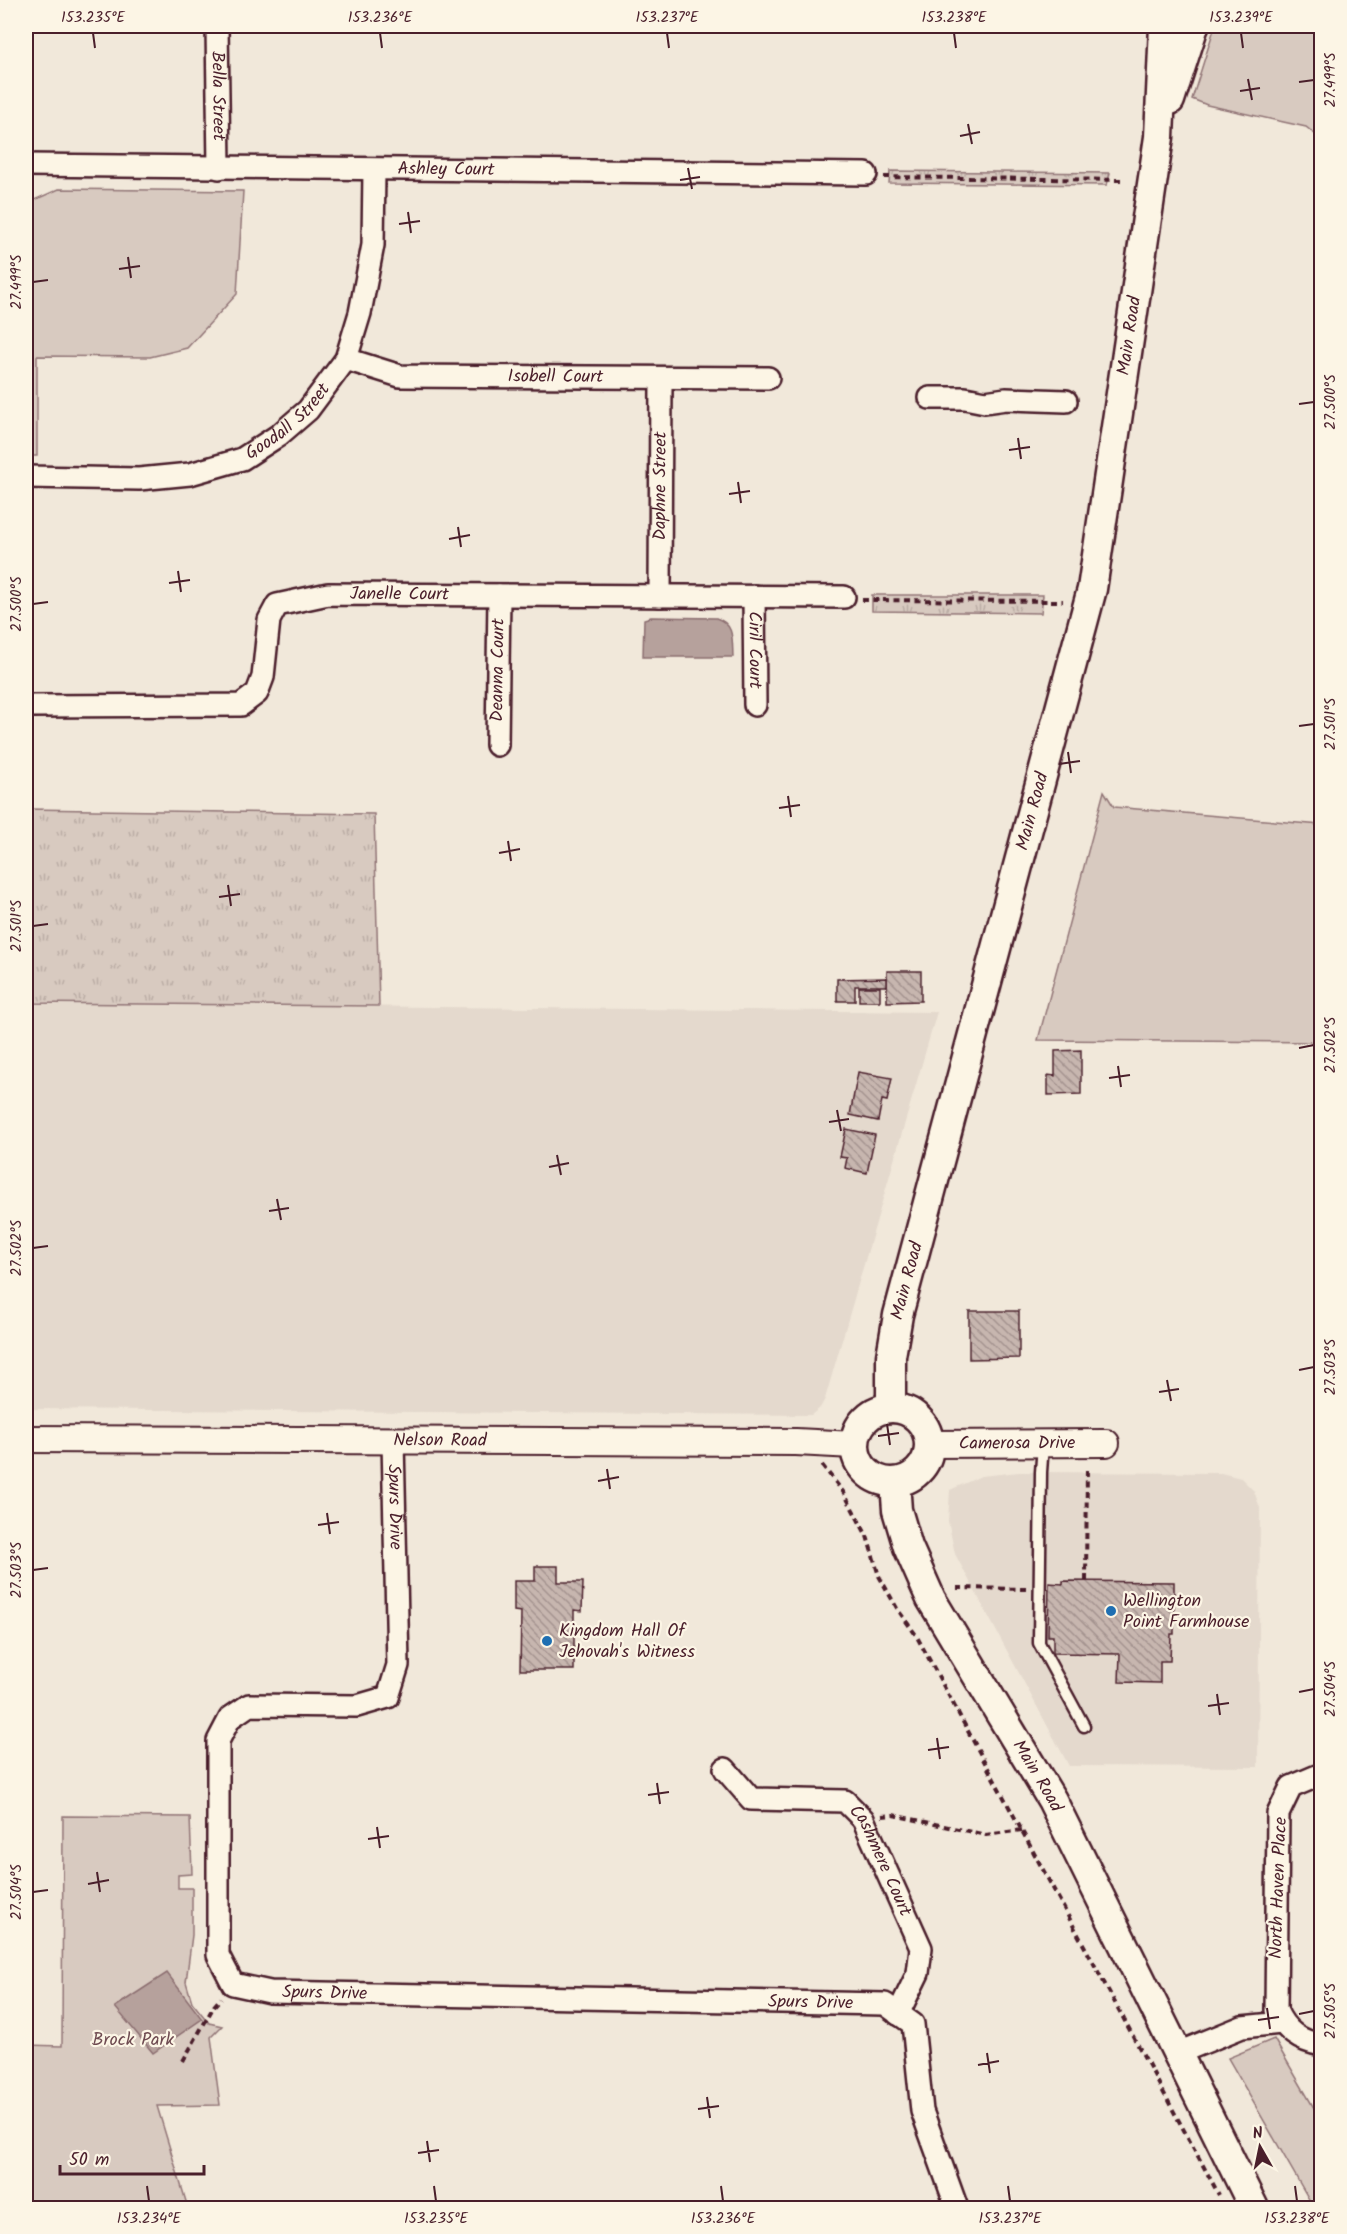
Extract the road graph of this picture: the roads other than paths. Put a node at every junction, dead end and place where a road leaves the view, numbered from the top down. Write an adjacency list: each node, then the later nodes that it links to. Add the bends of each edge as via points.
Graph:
1 (217, 26): 6 (street, Bella Street)
2 (1164, 26): 4 (main road, Main Road)
3 (1194, 26): 4 (main road, Main Road)
4 (1159, 137): 22 (main road, Main Road, via 1092,589 898,1315 891,1356)
5 (26, 165): 6 (street, Ashley Court)
6 (219, 168): 7 (street, Ashley Court)
7 (374, 170): 8 (street, Ashley Court); 9 (street, Goodall Street, via 373,245 360,313)
8 (866, 174)
9 (346, 359): 10 (street, Isobell Court, via 400,376); 14 (street, Goodall Street, via 308,410 242,459 190,474 139,479)
10 (661, 378): 11 (street, Isobell Court); 16 (street, Daphne Street)
11 (768, 378)
12 (930, 398): 13 (street)
13 (1066, 401)
14 (26, 477)
15 (499, 595): 16 (street, Janelle Court); 20 (street, Janelle Court, via 328,594 278,605 269,620 263,677 257,693 241,705); 21 (street, Deanna Court)
16 (660, 596): 17 (street, Janelle Court)
17 (754, 596): 18 (street, Janelle Court); 19 (street, Ciril Court)
18 (844, 597)
19 (755, 705)
20 (30, 706)
21 (497, 745)
22 (891, 1408): 25 (main road, via 913,1414 927,1432); 28 (main road, via 869,1415 861,1423)
23 (26, 1440): 24 (street, Nelson Road)
24 (393, 1441): 28 (street, Nelson Road); 33 (street, Spurs Drive, via 398,1665 388,1697 357,1706 249,1705 230,1718 218,1741 218,1955 233,1984 270,1992 885,2004)
25 (929, 1443): 26 (street, Camerosa Drive); 29 (main road, via 928,1455 916,1474)
26 (1043, 1443): 27 (street, Camerosa Drive); 30 (lane, via 1039,1643)
27 (1106, 1443)
28 (854, 1445): 29 (main road, via 862,1468 882,1481)
29 (895, 1482): 36 (main road, Main Road, via 897,1510 908,1547 932,1599 1052,1800)
30 (1084, 1726)
31 (724, 1769): 33 (street, Cashmere Court, via 751,1799 845,1801 863,1819 921,1948 918,1973)
32 (1322, 1776): 34 (street, North Haven Place, via 1292,1787 1278,1815 1276,2010)
33 (898, 2014): 37 (street, via 913,2024 922,2111)
34 (1281, 2023): 35 (street, via 1307,2042); 36 (street, via 1242,2027)
35 (1322, 2045)
36 (1183, 2062): 38 (main road, Main Road); 39 (main road, Main Road)
37 (957, 2208)
38 (1254, 2208)
39 (1275, 2208)

